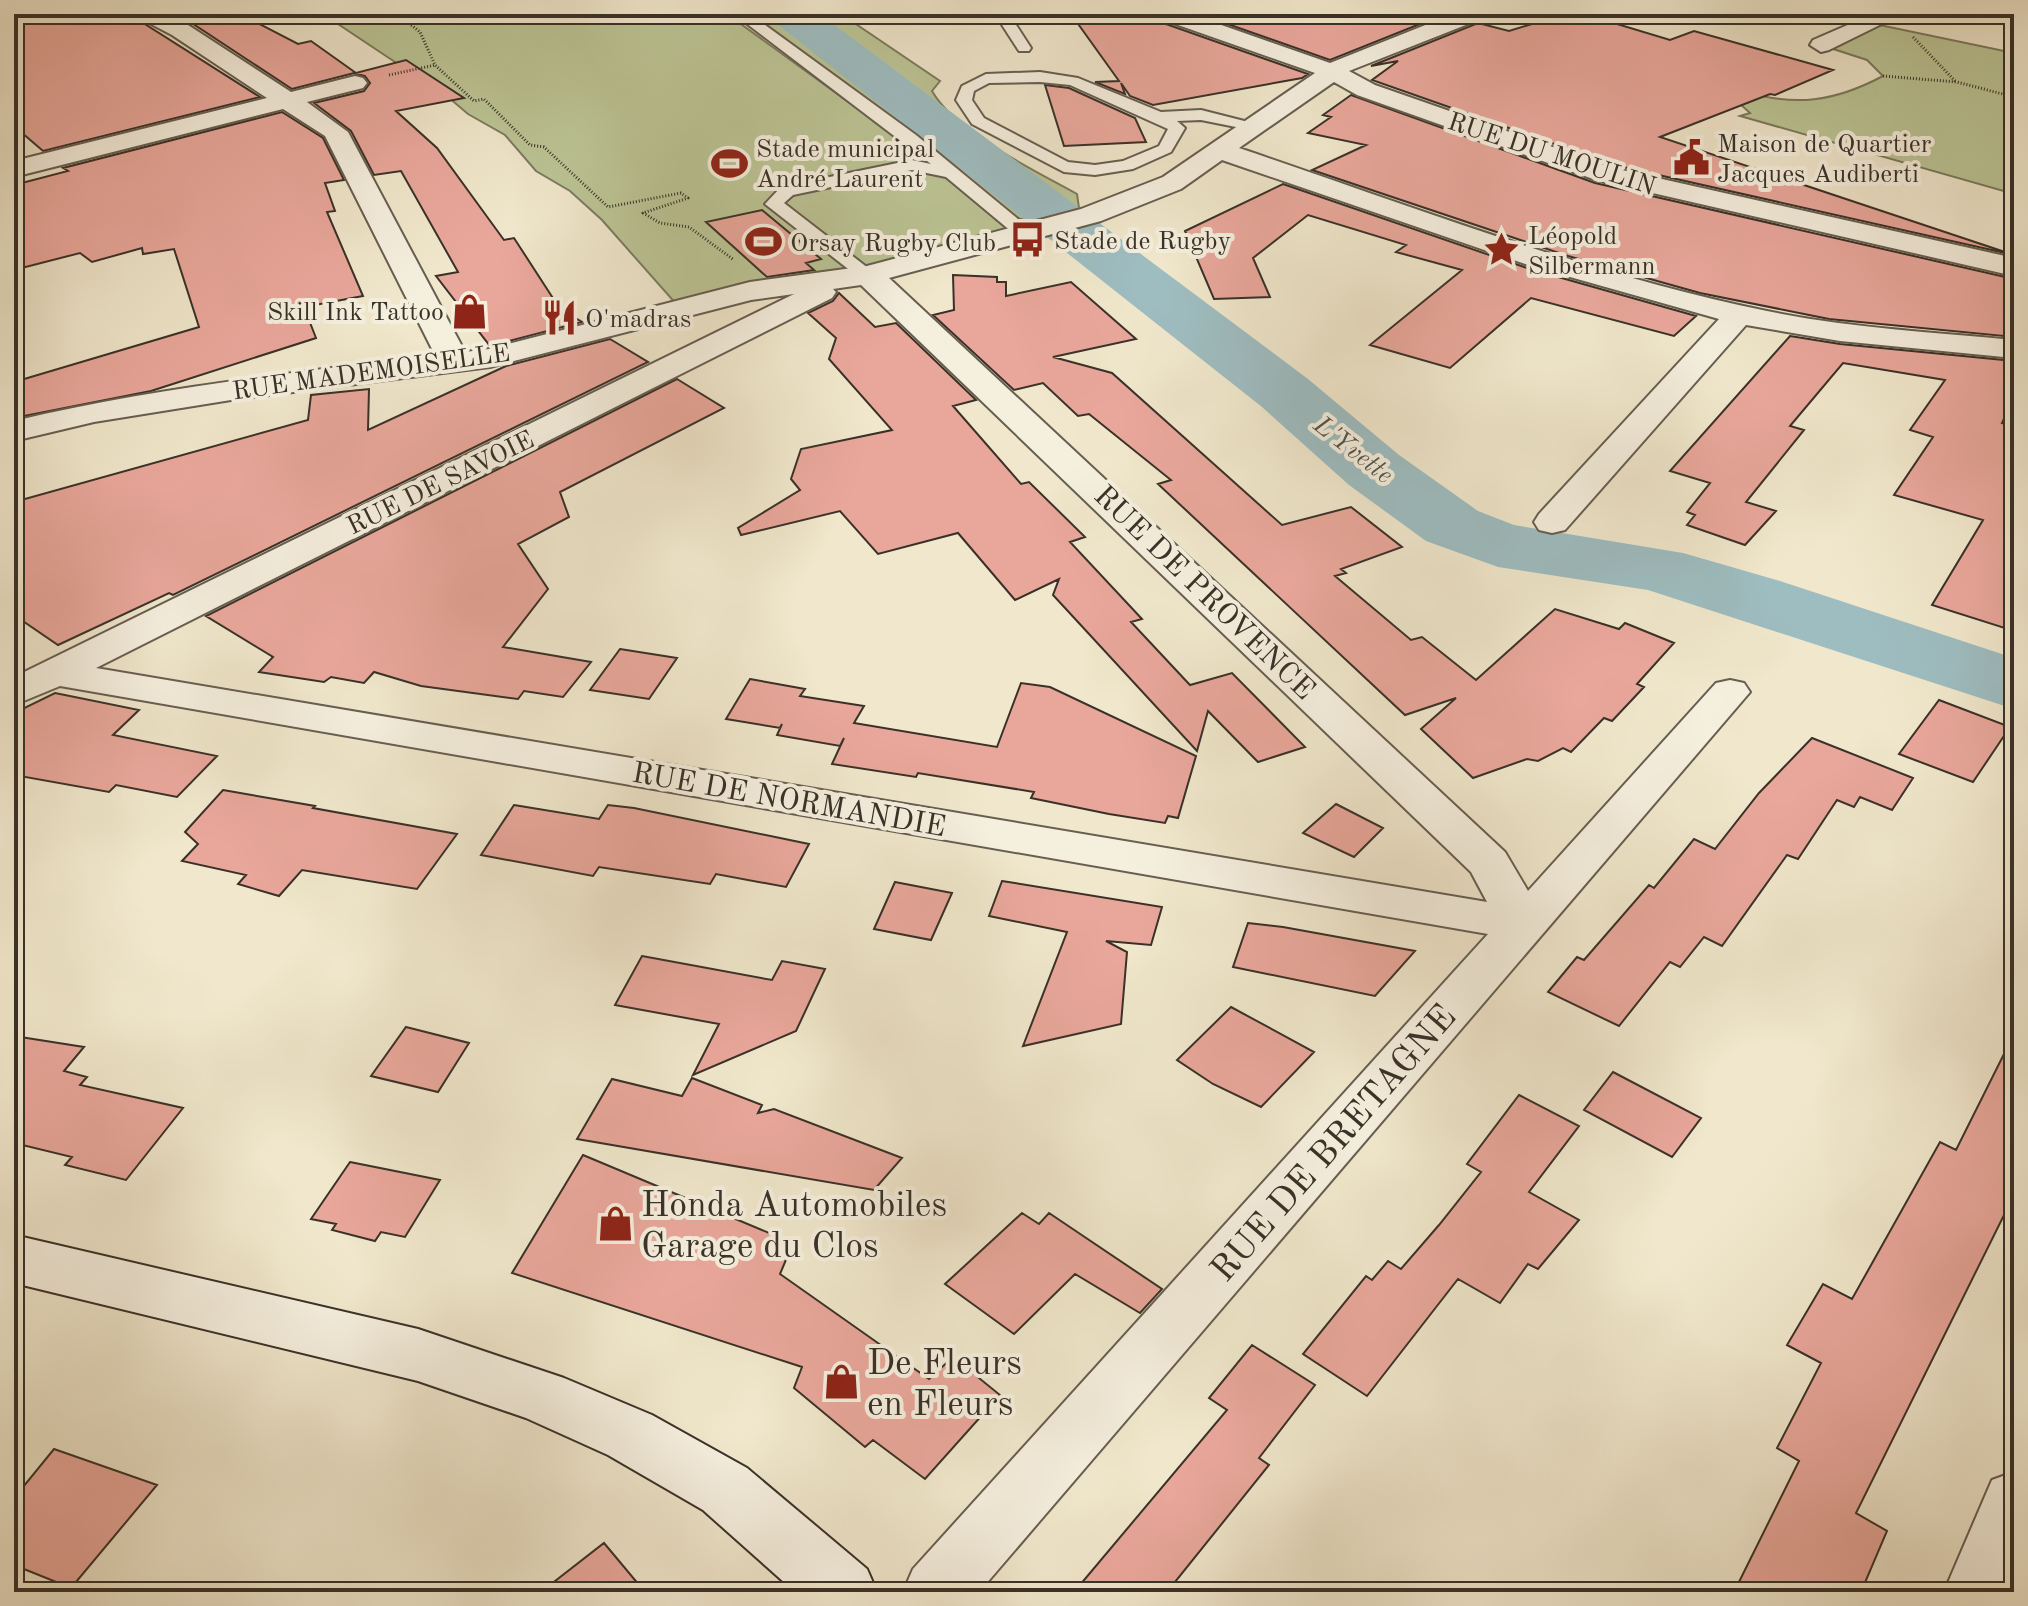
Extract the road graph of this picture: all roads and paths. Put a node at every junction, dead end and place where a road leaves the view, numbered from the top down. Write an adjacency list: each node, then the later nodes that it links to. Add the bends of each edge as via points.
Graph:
1 (143, 14): 16 (street, via 180,30)
2 (397, 14): 10 (path, via 420,32)
3 (741, 14): 21 (lane)
4 (1002, 14): 9 (lane)
5 (1169, 14): 11 (street, RUE DU MOULIN)
6 (1473, 14): 11 (street)
7 (1880, 19): 8 (street); 13 (path, via 1914,38)
8 (1821, 45)
9 (1024, 48)
10 (435, 65): 14 (path); 25 (path, via 474,101 484,99 530,145 544,147 608,207 681,193 688,198 643,213 660,223 689,227)
11 (1331, 71): 18 (street); 23 (street, RUE DU MOULIN, via 1366,90 1605,174)
12 (1883, 76): 13 (path)
13 (1957, 82): 15 (path)
14 (355, 83): 16 (street)
15 (2014, 97)
16 (286, 101): 20 (street); 28 (street, via 335,132)
17 (1159, 117): 17 (lane, via 1073,81 1040,77 986,79 967,89 964,100 978,121 1064,167 1095,170 1127,165 1165,149 1177,128); 18 (lane, via 1201,115)
18 (1256, 126): 19 (street)
19 (1221, 151): 22 (street, via 1172,183 1091,215); 26 (street, via 1548,259)
20 (14, 169)
21 (948, 172): 22 (lane); 24 (lane, via 912,165 787,191 774,204)
22 (1031, 231): 24 (street)
23 (2014, 267)
24 (868, 275): 25 (street, RUE MADEMOISELLE); 31 (street, RUE DE SAVOIE, via 813,295); 34 (street, RUE DE PROVENCE, via 1489,863)
25 (777, 287): 28 (street, RUE MADEMOISELLE)
26 (1739, 315): 27 (street); 30 (street)
27 (2014, 349)
28 (455, 363): 29 (street, RUE MADEMOISELLE, via 231,390)
29 (14, 431)
30 (1552, 522)
31 (55, 673): 33 (street, RUE DE SAVOIE); 34 (street, RUE DE NORMANDIE)
32 (1730, 692): 34 (street, RUE DE BRETAGNE)
33 (14, 693)
34 (1523, 924): 38 (street, RUE DE BRETAGNE)
35 (14, 1259): 37 (street, via 418,1355 543,1397 630,1435 725,1489)
36 (2014, 1501): 39 (street)
37 (844, 1592)
38 (936, 1592)
39 (1977, 1592)

